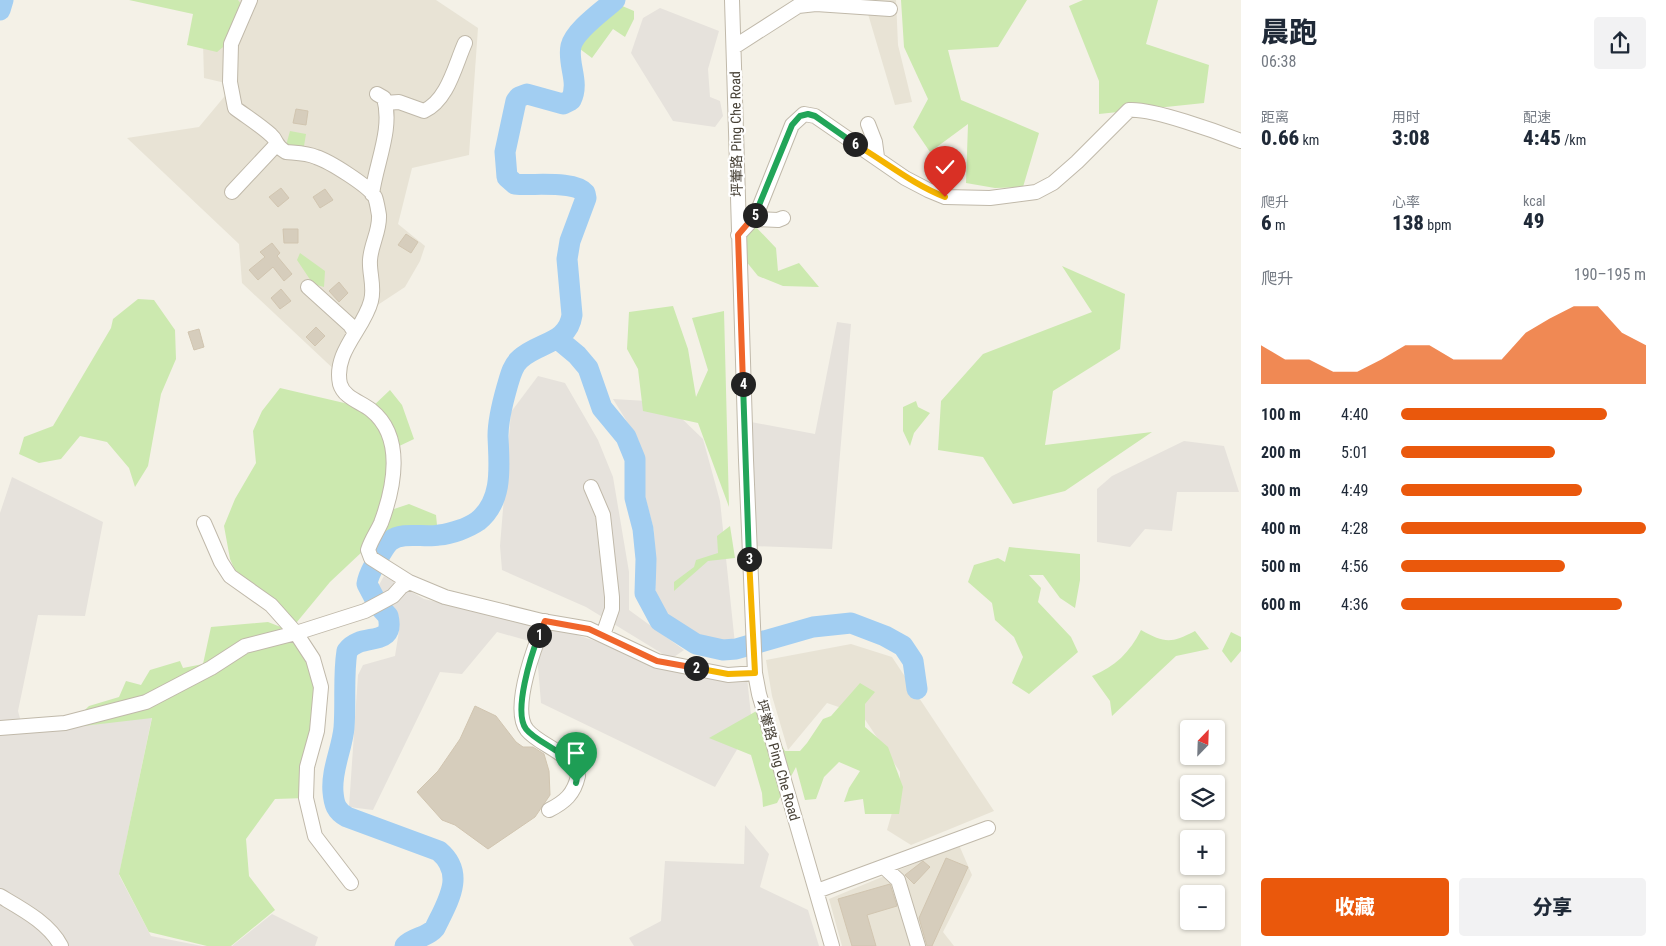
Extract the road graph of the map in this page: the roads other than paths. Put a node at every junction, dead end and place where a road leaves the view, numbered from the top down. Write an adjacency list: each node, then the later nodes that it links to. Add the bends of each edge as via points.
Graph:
1 (250, 0): 8 (street, via 231,44 230,82 235,108 274,137)
2 (732, 0): 5 (street, 坪輋路 Ping Che Road)
3 (884, 6): 5 (street, via 798,6)
4 (465, 43): 11 (street, via 442,96 433,107 424,111 381,99 388,110)
5 (734, 47): 14 (street, 坪輋路 Ping Che Road)
6 (868, 124): 9 (street)
7 (1241, 141): 9 (street, via 1163,115 1130,110 1053,183 1036,192 990,198 945,197 905,178)
8 (276, 145): 10 (street); 11 (street, via 286,152 317,157 366,186)
9 (877, 157): 13 (street, via 815,116 804,114 792,125)
10 (232, 192)
11 (372, 194): 16 (street, via 379,214 379,227 371,254 372,300)
12 (783, 218): 13 (street)
13 (753, 219): 14 (street)
14 (738, 235): 23 (street, 坪輋路 Ping Che Road)
15 (308, 287): 16 (street, via 350,324)
16 (355, 333): 19 (street, via 340,367 340,386 348,396 373,411 393,443 394,466 385,512 368,550 370,556)
17 (591, 487): 22 (street, via 603,515 612,597 612,609)
18 (204, 523): 21 (street, via 230,576 271,605)
19 (409, 582): 20 (street, via 445,597); 21 (street, via 387,599 355,614)
20 (545, 621): 22 (street, via 589,629); 25 (street, via 524,687 522,717 526,730 559,752 576,769 578,776 568,798)
21 (296, 633): 24 (street, via 246,646 146,702 65,723); 28 (street, via 313,660 321,687 317,731 307,767 306,798 315,836)
22 (603, 635): 23 (street, via 657,661 728,674)
23 (755, 670): 29 (street, 坪輋路 Ping Che Road, via 759,694)
24 (0, 728)
25 (549, 810)
26 (988, 828): 27 (street)
27 (884, 866): 29 (street); 33 (street, via 898,880)
28 (351, 883)
29 (817, 891): 32 (street, 坪輋路 Ping Che Road)
30 (0, 896): 31 (street, via 24,909 56,937)
31 (61, 946)
32 (832, 946)
33 (918, 946)

